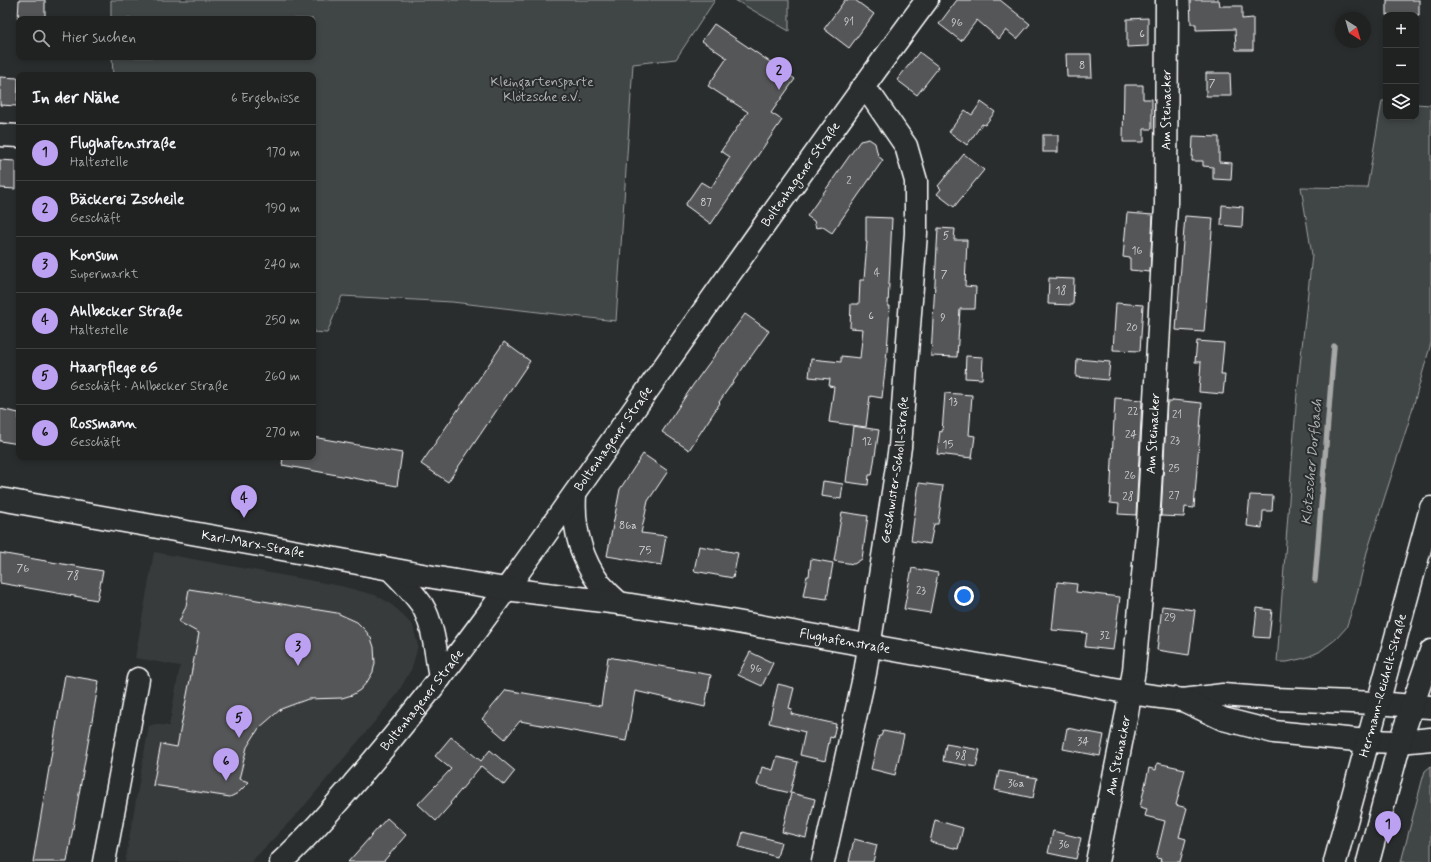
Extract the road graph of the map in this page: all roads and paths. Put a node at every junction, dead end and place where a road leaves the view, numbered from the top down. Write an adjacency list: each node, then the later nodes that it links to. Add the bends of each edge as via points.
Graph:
1 (927, 0): 3 (street, Boltenhagener Straße)
2 (1167, 0): 16 (street, Am Steinacker, via 1166,204 1148,523)
3 (860, 90): 6 (street, Boltenhagener Straße); 12 (street, Geschwister-Scholl-Straße, via 873,98 906,146 916,181 916,233 900,447)
4 (0, 135): 5 (street)
5 (16, 136)
6 (575, 494): 10 (street, Boltenhagener Straße); 11 (street, via 576,530 585,560 600,583)
7 (0, 499): 9 (street, Karl-Marx-Straße)
8 (1431, 508): 18 (street, Hermann-Reichelt-Straße)
9 (391, 570): 10 (street, Karl-Marx-Straße); 14 (street, via 409,587 423,607 434,641)
10 (506, 589): 11 (street, Flughafenstraße); 14 (street, Boltenhagener Straße)
11 (619, 603): 12 (street, Flughafenstraße)
12 (869, 647): 16 (street, Flughafenstraße); 25 (street, Geschwister-Scholl-Straße, via 866,673)
13 (1431, 651): 19 (street)
14 (440, 678): 24 (street, Boltenhagener Straße, via 380,753 308,836)
15 (138, 679): 23 (street)
16 (1130, 693): 17 (street, Flughafenstraße); 26 (street, Am Steinacker)
17 (1183, 700): 18 (street, Flughafenstraße, via 1223,695); 21 (street, Flughafenstraße, via 1223,718 1274,732)
18 (1377, 703): 19 (street, Flughafenstraße); 21 (street, Hermann-Reichelt-Straße)
19 (1422, 706): 22 (street)
20 (1431, 739): 22 (street, Flughafenstraße)
21 (1367, 741): 22 (street, Flughafenstraße); 27 (street, Hermann-Reichelt-Straße)
22 (1400, 742): 28 (street)
23 (104, 862)
24 (281, 862)
25 (823, 862)
26 (1097, 862)
27 (1335, 862)
28 (1368, 862)

